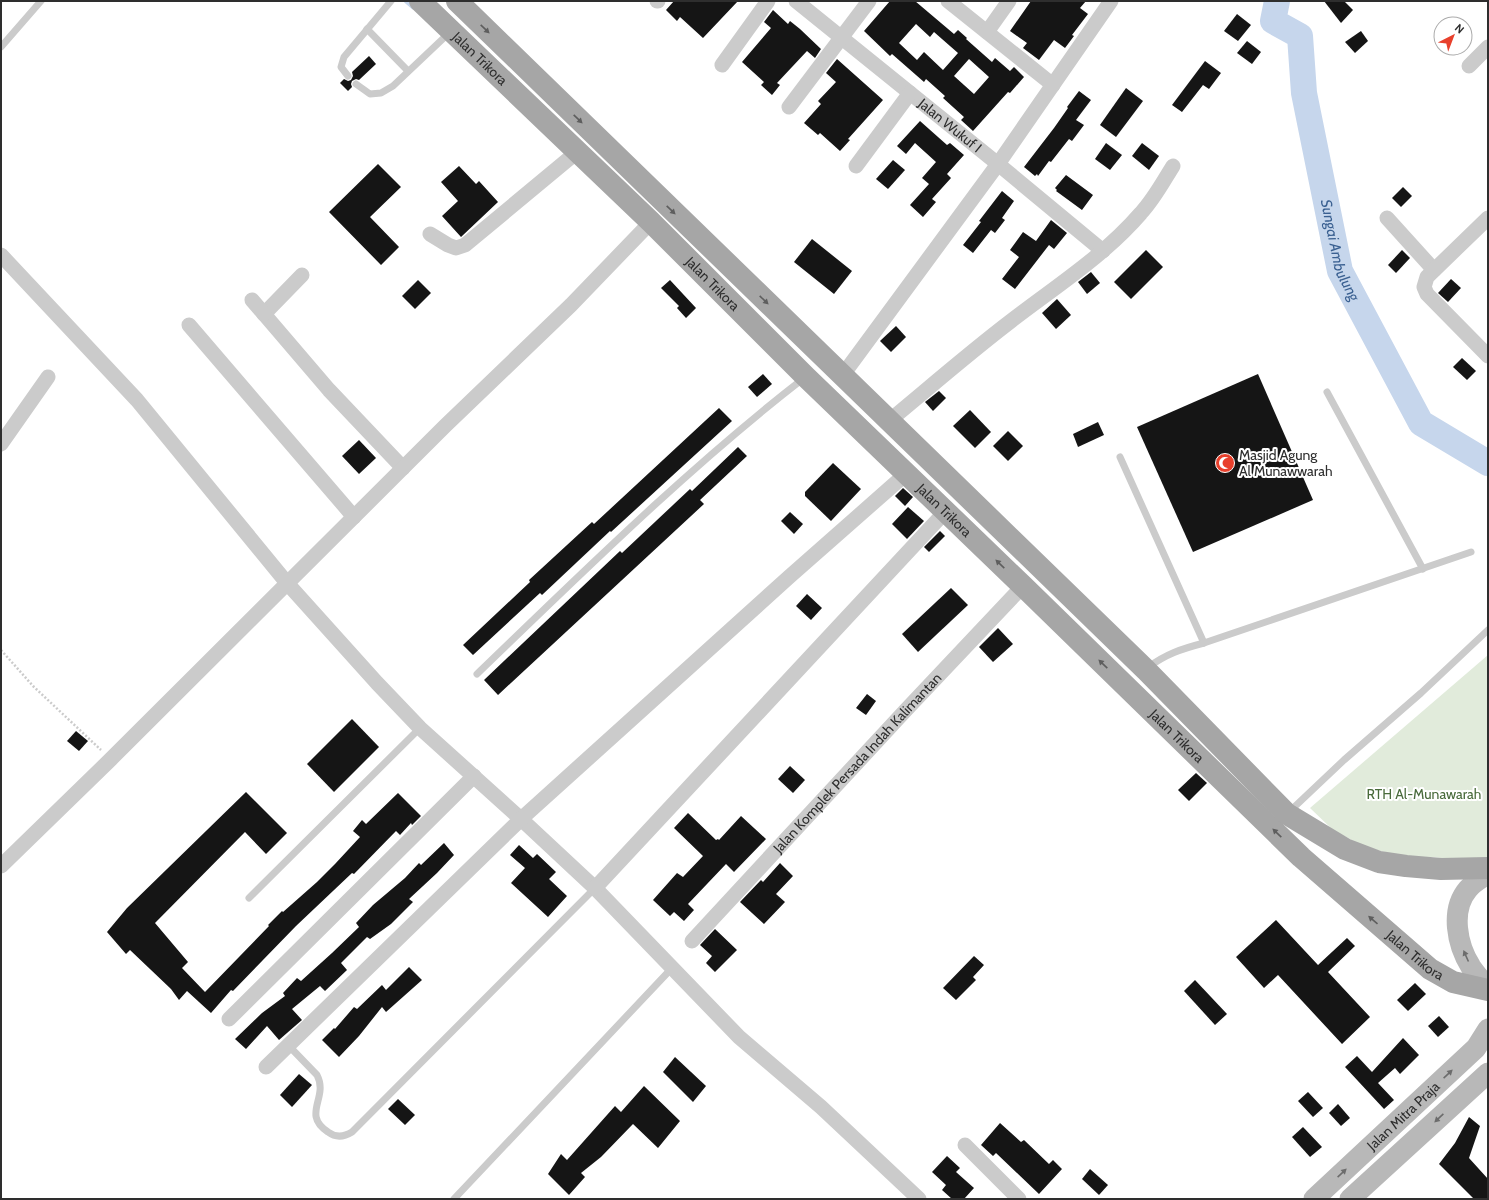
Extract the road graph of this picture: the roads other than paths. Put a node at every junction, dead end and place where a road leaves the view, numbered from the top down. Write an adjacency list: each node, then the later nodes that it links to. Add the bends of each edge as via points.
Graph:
1 (41, 1): 15 (lane)
2 (391, 1): 11 (lane)
3 (420, 1): 12 (main road, Jalan Trikora)
4 (457, 1): 33 (main road, Jalan Trikora, one-way to 33)
5 (768, 1): 17 (street)
6 (796, 1): 14 (street, Jalan Wukuf I)
7 (869, 1): 14 (street)
8 (948, 1): 13 (street)
9 (1009, 1): 13 (street)
10 (1111, 1): 22 (street)
11 (367, 29): 19 (lane); 20 (lane, via 344,57 341,67)
12 (451, 31): 19 (lane); 25 (main road, Jalan Trikora)
13 (987, 32): 22 (street)
14 (841, 38): 23 (street, Jalan Wukuf I); 24 (street)
15 (1, 47)
16 (1488, 47): 18 (street)
17 (722, 65)
18 (1468, 66)
19 (408, 71): 21 (lane, via 393,86 378,93 370,94)
20 (348, 76)
21 (356, 84)
22 (1053, 85): 26 (street)
23 (910, 93): 26 (street, Jalan Wukuf I); 27 (street)
24 (789, 107)
25 (577, 152): 31 (main road, Jalan Trikora); 32 (street, via 465,245 456,248 448,246)
26 (998, 164): 34 (street, Jalan Wukuf I); 44 (street)
27 (856, 166)
28 (1173, 166): 34 (street, via 1142,213)
29 (1387, 218): 37 (street)
30 (1488, 218): 37 (street)
31 (651, 222): 36 (main road, Jalan Trikora); 50 (street, via 571,305)
32 (430, 234)
33 (712, 250): 36 (main road); 44 (main road, Jalan Trikora, one-way to 44)
34 (1103, 251): 47 (street, via 1001,329)
35 (1, 255): 56 (street, via 137,400)
36 (696, 267): 45 (main road, Jalan Trikora)
37 (1434, 270): 42 (street, via 1425,282 1427,294)
38 (302, 275): 40 (street)
39 (252, 300): 40 (street)
40 (264, 314): 50 (street, via 329,390)
41 (189, 325): 53 (street)
42 (1488, 356)
43 (48, 376): 48 (street)
44 (842, 376): 47 (main road, Jalan Trikora)
45 (806, 377): 51 (main road, Jalan Trikora); 61 (lane, via 756,415 664,497)
46 (1327, 392): 55 (lane)
47 (889, 421): 60 (main road, Jalan Trikora)
48 (1, 444)
49 (1120, 457): 59 (lane)
50 (403, 468): 53 (street)
51 (907, 473): 52 (main road, Jalan Trikora); 66 (street)
52 (946, 511): 57 (main road, Jalan Trikora, one-way to 52); 70 (street)
53 (354, 517): 56 (street)
54 (1471, 552): 55 (lane)
55 (1424, 569): 59 (lane)
56 (287, 583): 63 (street); 67 (street)
57 (1023, 586): 62 (main road, Jalan Trikora, one-way to 57); 72 (street, Jalan Komplek Persada Indah Kalimantan)
58 (1488, 630): 65 (lane)
59 (1204, 643): 60 (lane, via 1160,658)
60 (1146, 670): 62 (main road); 65 (main road, Jalan Trikora)
61 (477, 674)
62 (1127, 687): 74 (main road, Jalan Trikora, one-way to 62, via 1453,982 1430,969 1301,857)
63 (420, 728): 64 (street); 71 (lane)
64 (474, 776): 66 (street); 75 (street)
65 (1287, 814): 68 (main road, Jalan Trikora, via 1345,849 1379,862 1441,869)
66 (521, 819): 70 (street); 77 (street)
67 (1, 866)
68 (1488, 868)
69 (1488, 874): 74 (street, one-way to 69, via 1470,966 1457,932 1460,903 1468,888)
70 (595, 888): 73 (street); 77 (lane, via 352,1132 345,1136 332,1135 318,1122 316,1113 321,1089 320,1080)
71 (249, 898)
72 (692, 941)
73 (672, 968): 81 (lane); 82 (street, via 739,1037 821,1107)
74 (1488, 989)
75 (229, 1019)
76 (1488, 1029): 84 (street, Jalan Mitra Praja, one-way to 76, via 1476,1048)
77 (288, 1045): 78 (street)
78 (266, 1067)
79 (1488, 1073): 85 (street, Jalan Mitra Praja, one-way to 85)
80 (965, 1145): 83 (street)
81 (454, 1199)
82 (919, 1199)
83 (1020, 1199)
84 (1314, 1199)
85 (1350, 1199)

